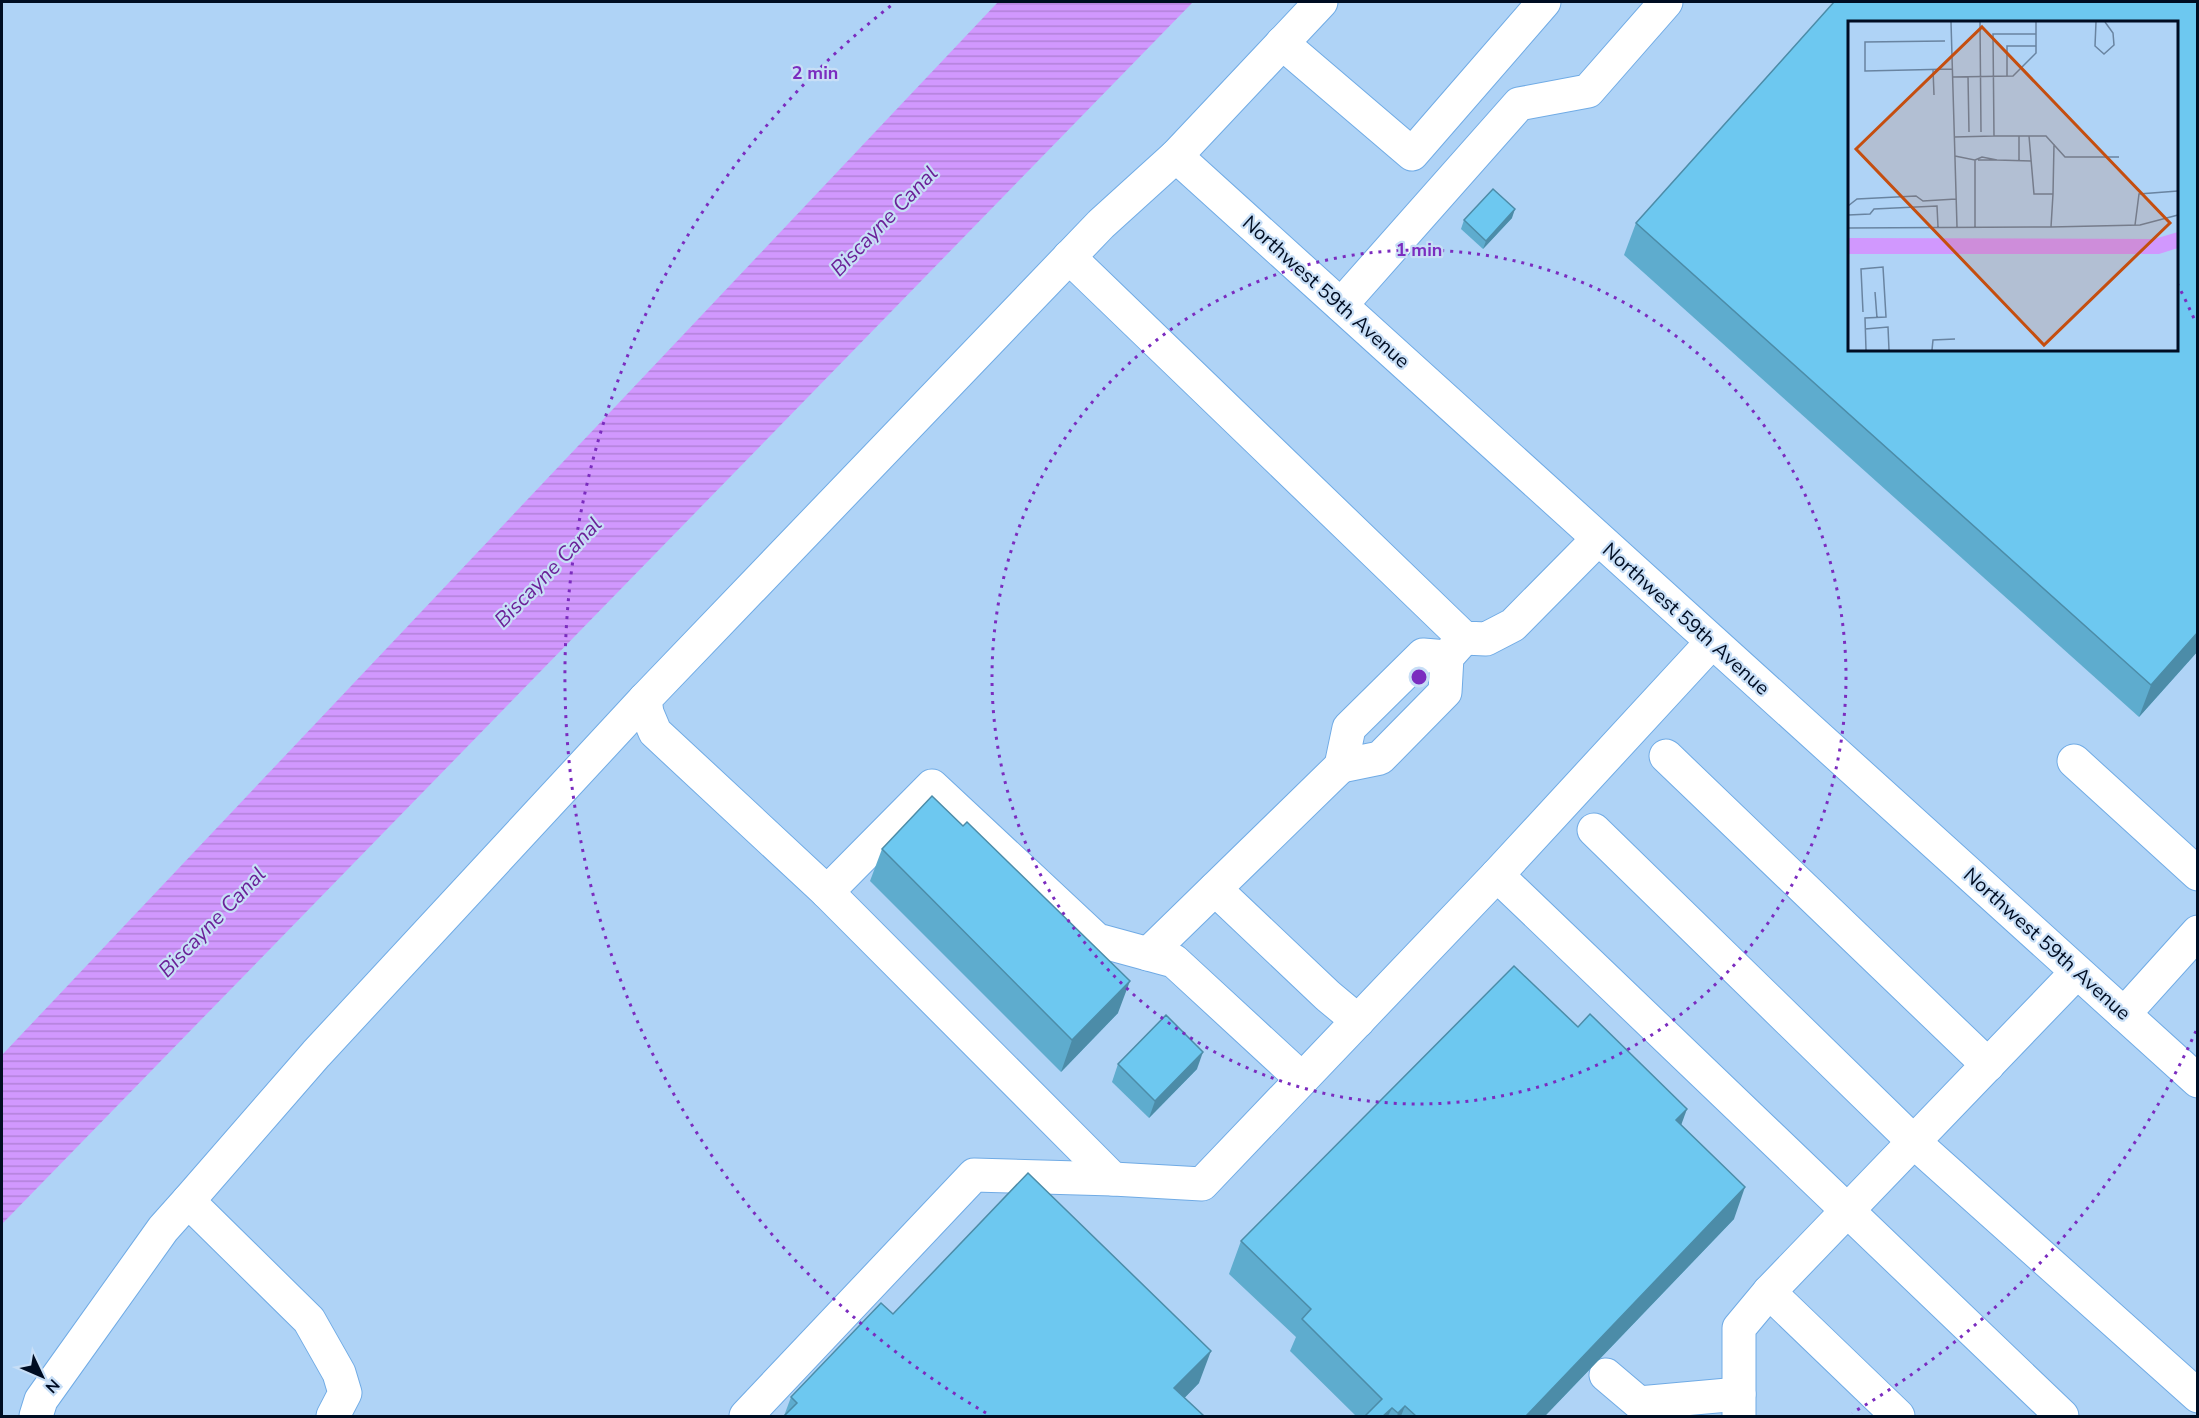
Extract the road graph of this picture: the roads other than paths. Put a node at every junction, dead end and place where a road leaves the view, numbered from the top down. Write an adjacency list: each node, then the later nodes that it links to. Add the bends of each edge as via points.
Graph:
1 (1321, 2): 4 (street)
2 (1544, 2): 4 (street, via 1412,154)
3 (1666, 2): 7 (street, via 1588,91 1519,104)
4 (1282, 43): 5 (street)
5 (1176, 156): 6 (street); 7 (street, Northwest 59th Avenue)
6 (1069, 257): 10 (street); 11 (street)
7 (1341, 305): 8 (street, Northwest 59th Avenue)
8 (1598, 539): 9 (street, Northwest 59th Avenue); 10 (street, via 1513,625)
9 (1712, 642): 17 (street); 22 (street, Northwest 59th Avenue)
10 (1456, 647): 14 (street, via 1423,655 1349,728); 14 (street, via 1444,692 1380,758)
11 (645, 699): 19 (street, via 655,732); 30 (street, via 316,1054)
12 (1666, 756): 25 (street)
13 (2074, 761): 16 (street)
14 (1341, 766): 18 (street)
15 (1594, 830): 28 (street)
16 (2198, 874)
17 (1497, 875): 24 (street); 31 (street)
18 (1215, 889): 21 (street); 24 (street)
19 (827, 892): 21 (street, via 932,786 1097,940); 29 (street)
20 (2198, 932): 23 (street)
21 (1148, 954): 26 (street, via 1174,961)
22 (2077, 972): 23 (street, Northwest 59th Avenue); 25 (street)
23 (2124, 1014): 27 (street, Northwest 59th Avenue)
24 (1358, 1021): 26 (street)
25 (1988, 1065): 28 (street)
26 (1302, 1079): 29 (street, via 1202,1184)
27 (2198, 1081)
28 (1914, 1142): 31 (street); 34 (street)
29 (1113, 1179): 38 (street, via 974,1176)
30 (188, 1201): 36 (street, via 163,1229 41,1400); 37 (street, via 309,1320 339,1373 345,1393)
31 (1848, 1210): 32 (street); 40 (street)
32 (1769, 1292): 35 (street, via 1738,1328); 39 (street)
33 (1606, 1375): 35 (street, via 1640,1403)
34 (2198, 1396)
35 (1739, 1405)
36 (36, 1416)
37 (333, 1416)
38 (747, 1416)
39 (1898, 1416)
40 (2062, 1416)

